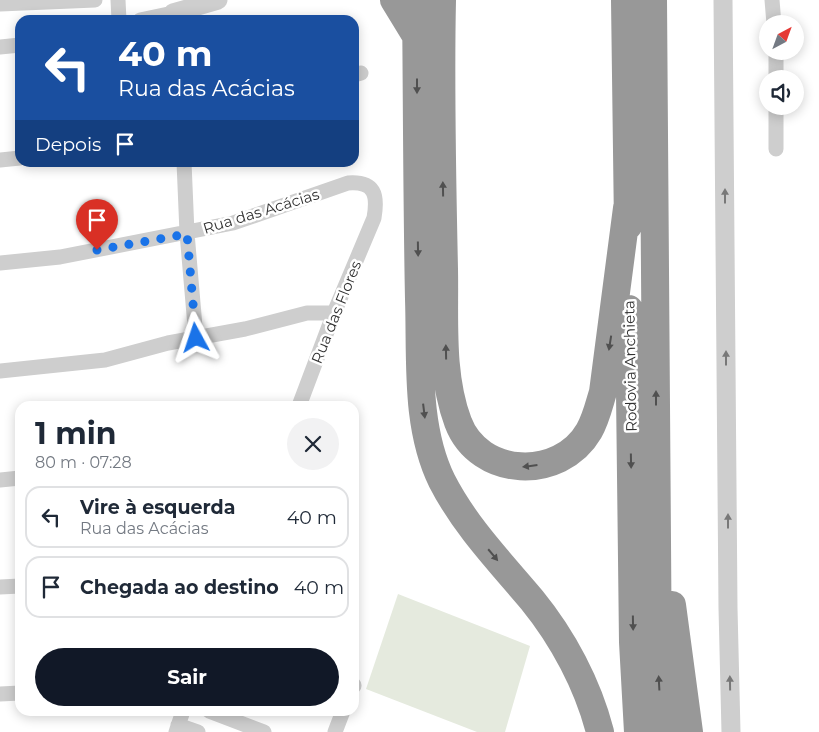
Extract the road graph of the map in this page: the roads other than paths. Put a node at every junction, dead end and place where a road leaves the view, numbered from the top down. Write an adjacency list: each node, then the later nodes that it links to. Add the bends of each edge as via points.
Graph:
1 (96, 0): 12 (street)
2 (118, 0): 14 (street)
3 (218, 0): 13 (street)
4 (394, 0): 17 (highway)
5 (416, 0): 17 (highway)
6 (442, 0): 17 (highway)
7 (446, 0): 17 (highway)
8 (625, 0): 25 (highway, Rodovia Anchieta)
9 (653, 0): 35 (highway, Rodovia Anchieta, one-way to 9)
10 (723, 0): 50 (street, one-way to 10)
11 (772, 0): 16 (street)
12 (0, 4)
13 (175, 11): 15 (street)
14 (119, 15)
15 (159, 15)
16 (773, 15)
17 (429, 41): 25 (highway, one-way to 17, via 603,392 589,432 562,457 544,464 523,468 485,456 459,425 446,374); 46 (highway, one-way to 46, via 420,341 427,441 442,480 464,518 534,602 571,658 594,706)
18 (15, 46): 19 (street)
19 (0, 48)
20 (776, 115): 21 (street)
21 (776, 149)
22 (15, 158): 23 (street)
23 (0, 160)
24 (184, 167): 27 (street)
25 (627, 205): 47 (highway, Rodovia Anchieta, one-way to 47)
26 (374, 218): 27 (street, Rua das Acácias, via 375,194 360,182 348,183 233,223); 29 (street, Rua das Flores)
27 (187, 234): 28 (street, Rua das Acácias, via 60,257); 30 (street)
28 (0, 263)
29 (334, 313): 30 (street, via 306,313); 32 (street, Rua das Flores)
30 (196, 338): 31 (street, via 105,360)
31 (0, 371)
32 (301, 401)
33 (15, 478): 34 (street)
34 (0, 480)
35 (657, 539): 48 (highway, Rodovia Anchieta, one-way to 35, via 658,677); 49 (highway, via 671,595)
36 (15, 586): 37 (street)
37 (0, 587)
38 (15, 693): 39 (street)
39 (0, 694)
40 (223, 716): 44 (street)
41 (341, 716): 45 (street)
42 (179, 723): 43 (street)
43 (198, 732)
44 (264, 732)
45 (335, 732)
46 (600, 732)
47 (638, 732)
48 (662, 732)
49 (689, 732)
50 (731, 732)

